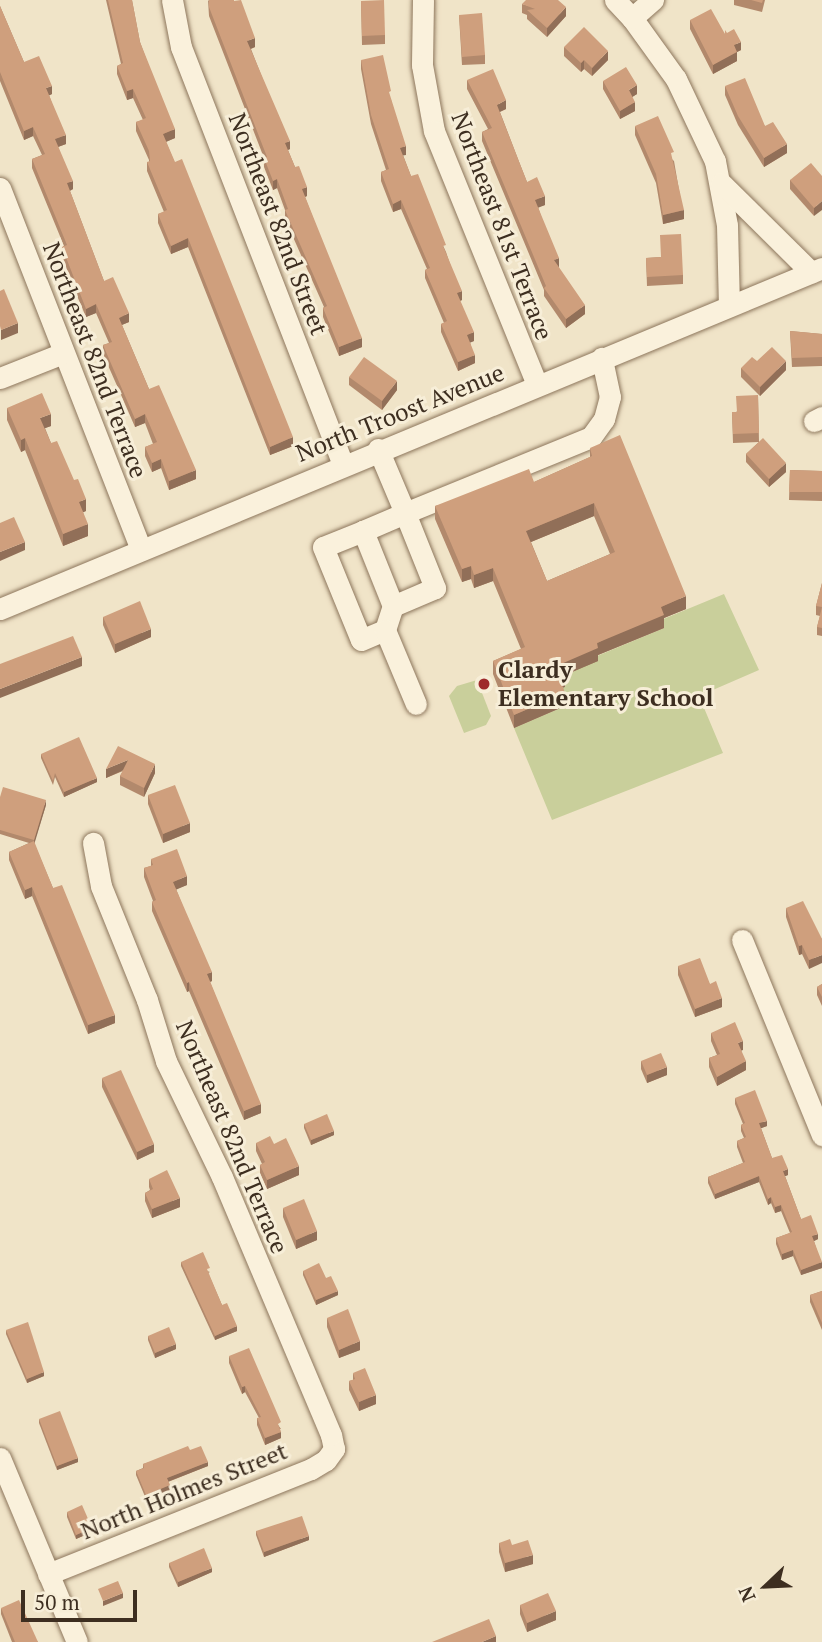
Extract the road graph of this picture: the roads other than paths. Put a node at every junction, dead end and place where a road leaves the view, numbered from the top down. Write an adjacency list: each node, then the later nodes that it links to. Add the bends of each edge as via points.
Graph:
1 (172, 0): 15 (street, Northeast 82nd Street, via 181,47)
2 (423, 0): 13 (street, Northeast 81st Terrace, via 422,65 434,131)
3 (615, 0): 5 (street)
4 (653, 0): 5 (street)
5 (632, 18): 6 (street, via 676,79)
6 (721, 183): 8 (street); 9 (street)
7 (0, 188): 10 (street, Northeast 82nd Terrace)
8 (817, 270): 9 (street, North Troost Avenue)
9 (729, 306): 11 (street, North Troost Avenue)
10 (63, 353): 12 (street); 18 (street, Northeast 82nd Terrace)
11 (602, 358): 13 (street, North Troost Avenue); 16 (street, via 610,397 604,419 591,437)
12 (0, 378)
13 (537, 385): 14 (street, North Troost Avenue)
14 (378, 449): 15 (street, North Troost Avenue); 16 (street)
15 (343, 464): 18 (street, North Troost Avenue)
16 (405, 513): 17 (street); 19 (street, via 436,588)
17 (363, 531): 19 (street); 21 (street, via 323,547 361,640)
18 (141, 550): 20 (street, North Troost Avenue)
19 (393, 606): 21 (street)
20 (0, 609)
21 (385, 630): 22 (street)
22 (416, 704)
23 (93, 843): 26 (street, Northeast 82nd Terrace, via 101,886 166,1061 222,1177)
24 (741, 940): 25 (street)
25 (822, 1135)
26 (334, 1449): 28 (street, North Holmes Street, via 311,1469)
27 (0, 1458): 28 (street)
28 (48, 1574): 29 (street)
29 (77, 1642)

